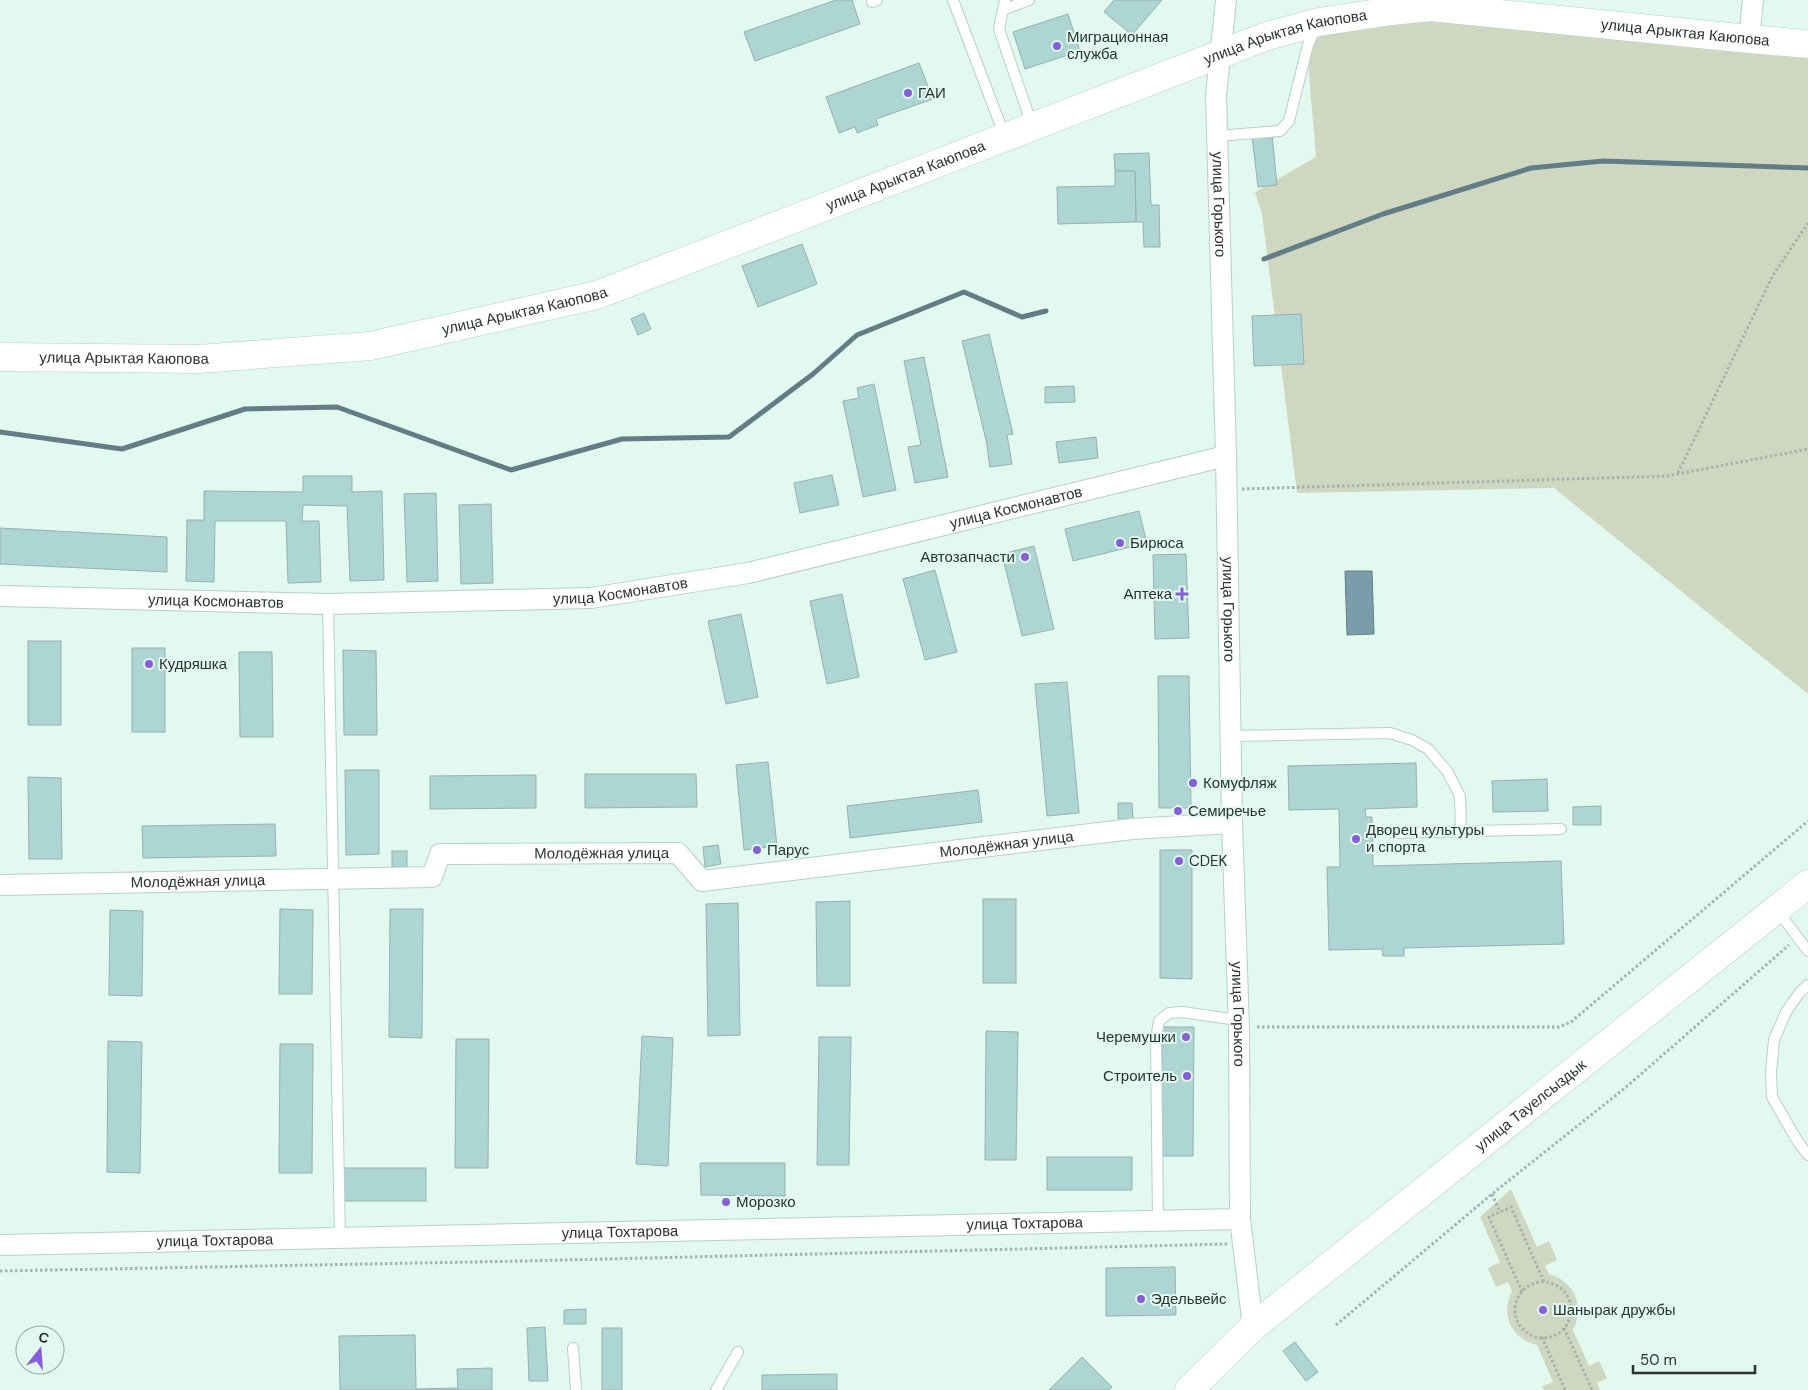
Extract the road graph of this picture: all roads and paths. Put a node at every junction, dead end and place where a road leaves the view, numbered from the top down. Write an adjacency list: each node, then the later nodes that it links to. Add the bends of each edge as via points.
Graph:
1 (953, 0): 13 (lane)
2 (1029, 0): 6 (lane)
3 (1226, 0): 10 (street, улица Горького)
4 (1753, 0): 8 (street)
5 (1431, 4): 7 (street, улица Арыктая Каюпова); 8 (street, улица Арыктая Каюпова)
6 (1004, 5): 11 (lane, via 999,29)
7 (1319, 22): 10 (street, улица Арыктая Каюпова, via 1267,36); 12 (lane, via 1308,45 1288,121 1280,131)
8 (1749, 39): 9 (street, улица Арыктая Каюпова)
9 (1808, 44)
10 (1219, 54): 11 (street, улица Арыктая Каюпова); 12 (street, улица Горького)
11 (1032, 126): 13 (street, улица Арыктая Каюпова)
12 (1217, 136): 17 (street, улица Горького)
13 (1005, 137): 15 (street, улица Арыктая Каюпова, via 597,295 370,346 199,359)
14 (1808, 223): 18 (path, via 1773,275)
15 (0, 357)
16 (1808, 450): 18 (path)
17 (1226, 456): 19 (street, улица Горького); 21 (street, улица Космонавтов, via 728,576 591,598)
18 (1678, 474): 19 (path)
19 (1226, 490): 22 (street, улица Горького)
20 (0, 596): 21 (street, улица Космонавтов)
21 (328, 604): 28 (lane)
22 (1230, 736): 24 (street, улица Горького); 26 (lane, via 1390,733 1412,740 1428,750 1447,771 1460,796)
23 (1808, 821): 35 (path, via 1571,1022 1560,1027)
24 (1232, 823): 28 (street, Молодёжная улица, via 1132,829 702,881 678,853 440,854 432,877); 35 (street, улица Горького)
25 (1561, 829): 26 (lane)
26 (1461, 830): 27 (lane)
27 (1394, 833)
28 (333, 879): 30 (street, Молодёжная улица); 41 (lane)
29 (1808, 884): 31 (street, улица Тауелсыздык)
30 (0, 886)
31 (1776, 910): 32 (lane); 48 (street, улица Тауелсыздык)
32 (1797, 938): 33 (lane); 37 (path, via 1625,1088)
33 (1808, 951)
34 (1808, 985): 36 (lane, via 1786,1012 1774,1040 1771,1072 1772,1097)
35 (1238, 1023): 39 (street, улица Горького); 40 (lane, via 1182,1012 1169,1013 1159,1021 1156,1039)
36 (1808, 1156)
37 (1492, 1194): 38 (path); 47 (path)
38 (1500, 1212): 45 (path, via 1511,1207); 46 (path, via 1488,1217)
39 (1240, 1219): 40 (street, улица Тохтарова); 42 (street, улица Горького)
40 (1158, 1221): 41 (street, улица Тохтарова)
41 (340, 1238): 43 (street, улица Тохтарова)
42 (1243, 1244): 44 (path); 48 (street, улица Горького)
43 (0, 1246)
44 (0, 1271)
45 (1544, 1282): 46 (path); 49 (path, via 1559,1288 1568,1299 1570,1313)
46 (1522, 1292): 50 (path, via 1515,1307 1517,1321 1526,1332)
47 (1336, 1325)
48 (1254, 1327): 53 (street, улица Тауелсыздык)
49 (1564, 1328): 50 (path); 57 (path)
50 (1542, 1338): 56 (path)
51 (573, 1348): 54 (lane)
52 (738, 1352): 55 (lane)
53 (1200, 1385)
54 (576, 1390)
55 (716, 1390)
56 (1565, 1390)
57 (1592, 1390)

